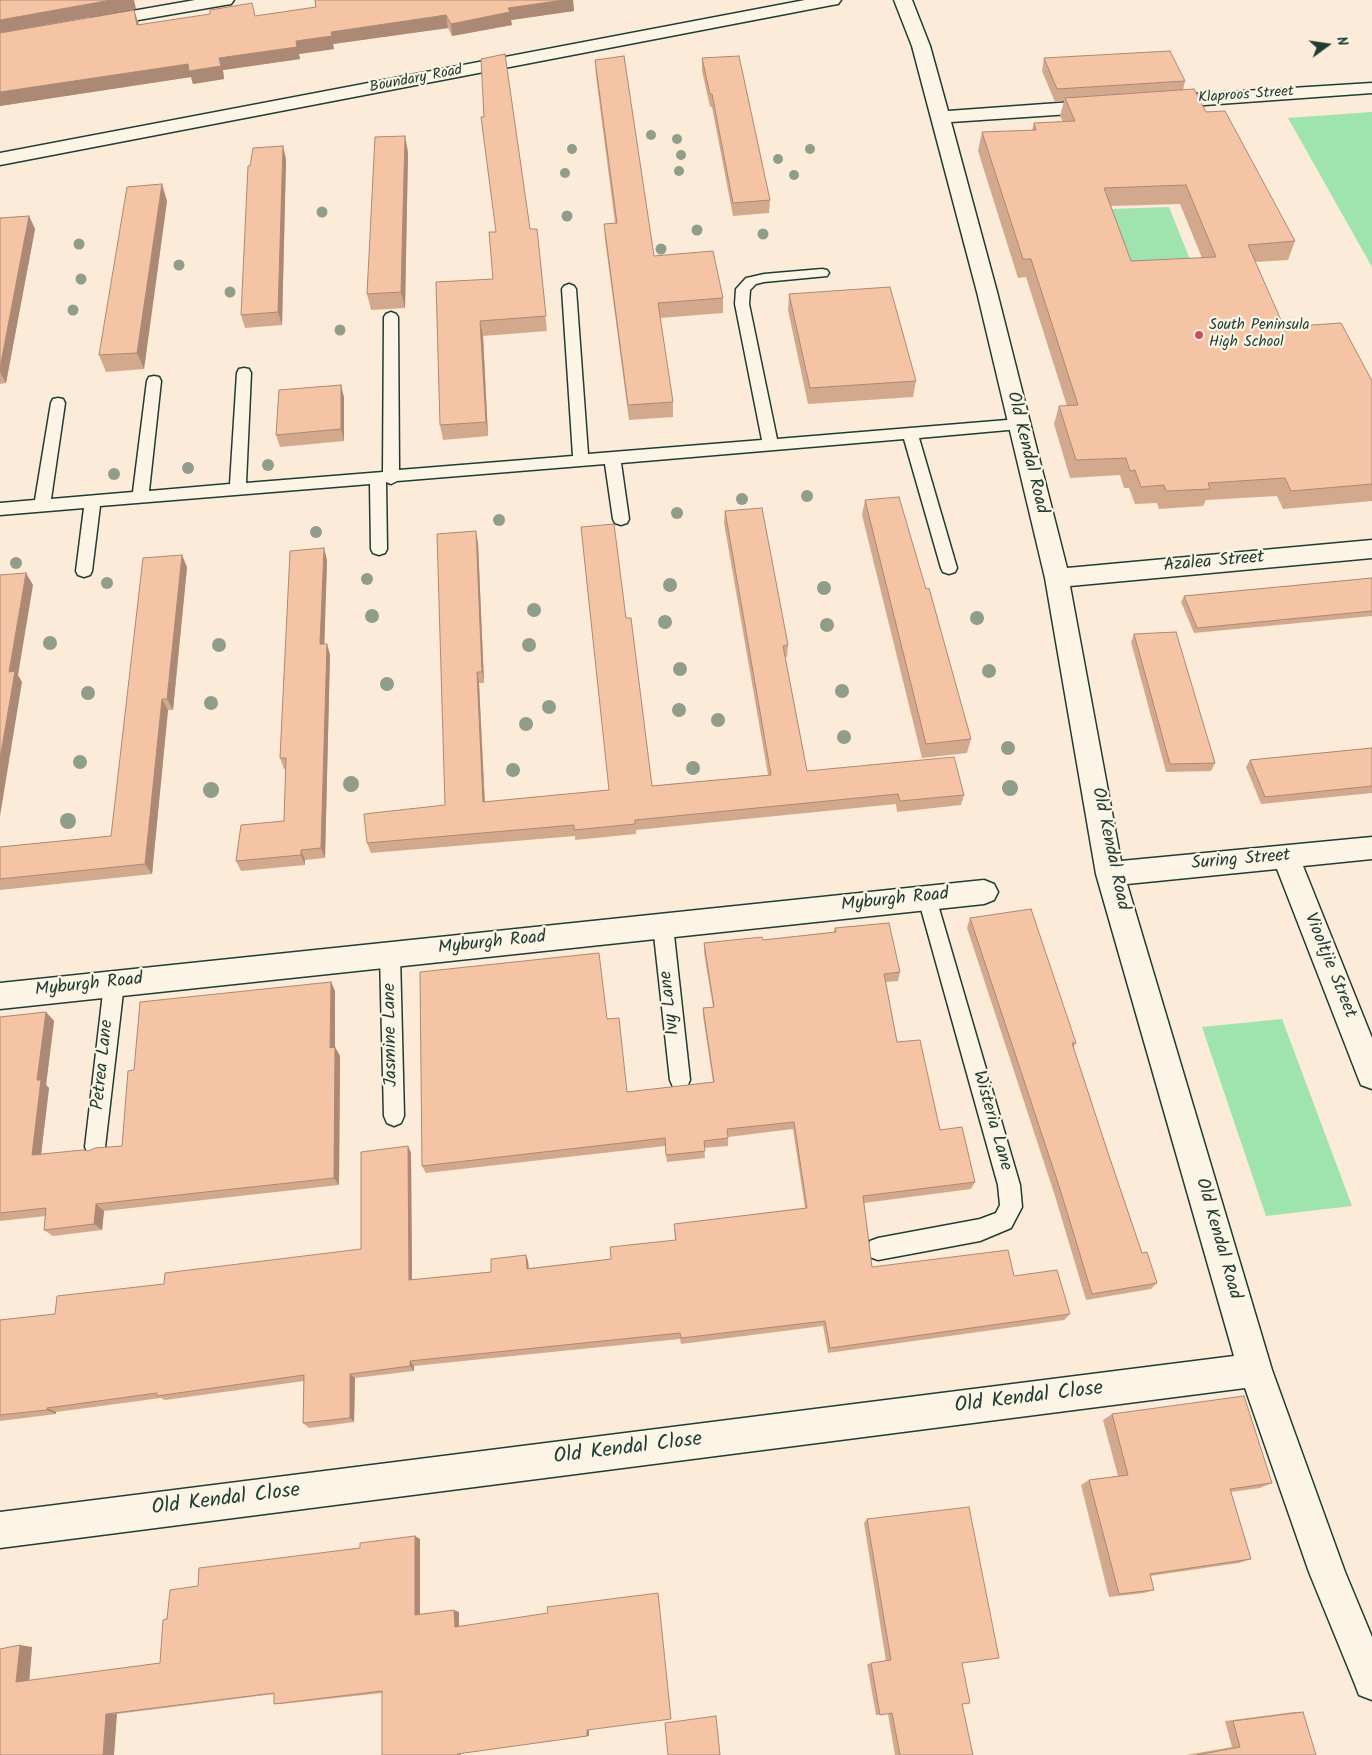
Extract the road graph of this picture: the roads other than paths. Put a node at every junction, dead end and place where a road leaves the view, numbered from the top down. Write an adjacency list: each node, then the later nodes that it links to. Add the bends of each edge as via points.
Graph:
1 (225, 0): 4 (street)
2 (832, 0): 9 (street, Boundary Road)
3 (904, 0): 8 (street, Old Kendal Road, via 921,46)
4 (78, 26)
5 (1372, 88): 6 (street, Klaproos Street)
6 (1146, 103)
7 (1117, 105): 8 (street)
8 (940, 117): 16 (street, Old Kendal Road)
9 (0, 159)
10 (822, 273): 18 (lane, via 764,278 751,281 743,289 742,304)
11 (569, 289): 20 (lane)
12 (391, 317): 21 (lane)
13 (244, 374): 22 (lane)
14 (154, 381): 23 (lane)
15 (58, 403): 25 (lane)
16 (1019, 424): 17 (lane); 32 (street, Old Kendal Road)
17 (910, 433): 18 (lane); 30 (lane)
18 (770, 444): 19 (lane)
19 (612, 457): 20 (lane); 27 (lane)
20 (580, 460): 21 (lane)
21 (385, 478): 22 (lane); 28 (lane)
22 (238, 490): 23 (lane)
23 (140, 498): 24 (lane)
24 (93, 502): 25 (lane); 31 (lane)
25 (42, 506): 26 (lane)
26 (0, 509)
27 (620, 519)
28 (379, 549)
29 (1372, 549): 32 (street, Azalea Street)
30 (949, 568)
31 (84, 571)
32 (1057, 578): 35 (street, Old Kendal Road)
33 (1372, 848): 34 (street, Suring Street)
34 (1286, 857): 35 (street, Suring Street); 42 (street, Viooltjie Street)
35 (1110, 874): 47 (street, Old Kendal Road)
36 (984, 892): 37 (street, Myburgh Road)
37 (927, 898): 38 (street, Myburgh Road); 46 (lane, Wisteria Lane, via 1009,1185 1011,1207 1003,1221 980,1230)
38 (663, 926): 39 (street, Myburgh Road); 43 (lane, Ivy Lane)
39 (390, 955): 40 (street, Myburgh Road); 44 (lane, Jasmine Lane)
40 (114, 984): 41 (street, Myburgh Road); 45 (lane, Petrea Lane)
41 (0, 996)
42 (1372, 1075)
43 (680, 1080)
44 (394, 1116)
45 (95, 1147)
46 (878, 1249)
47 (1255, 1370): 48 (street, Old Kendal Close); 49 (street, Old Kendal Road, via 1327,1572)
48 (0, 1530)
49 (1372, 1682)

